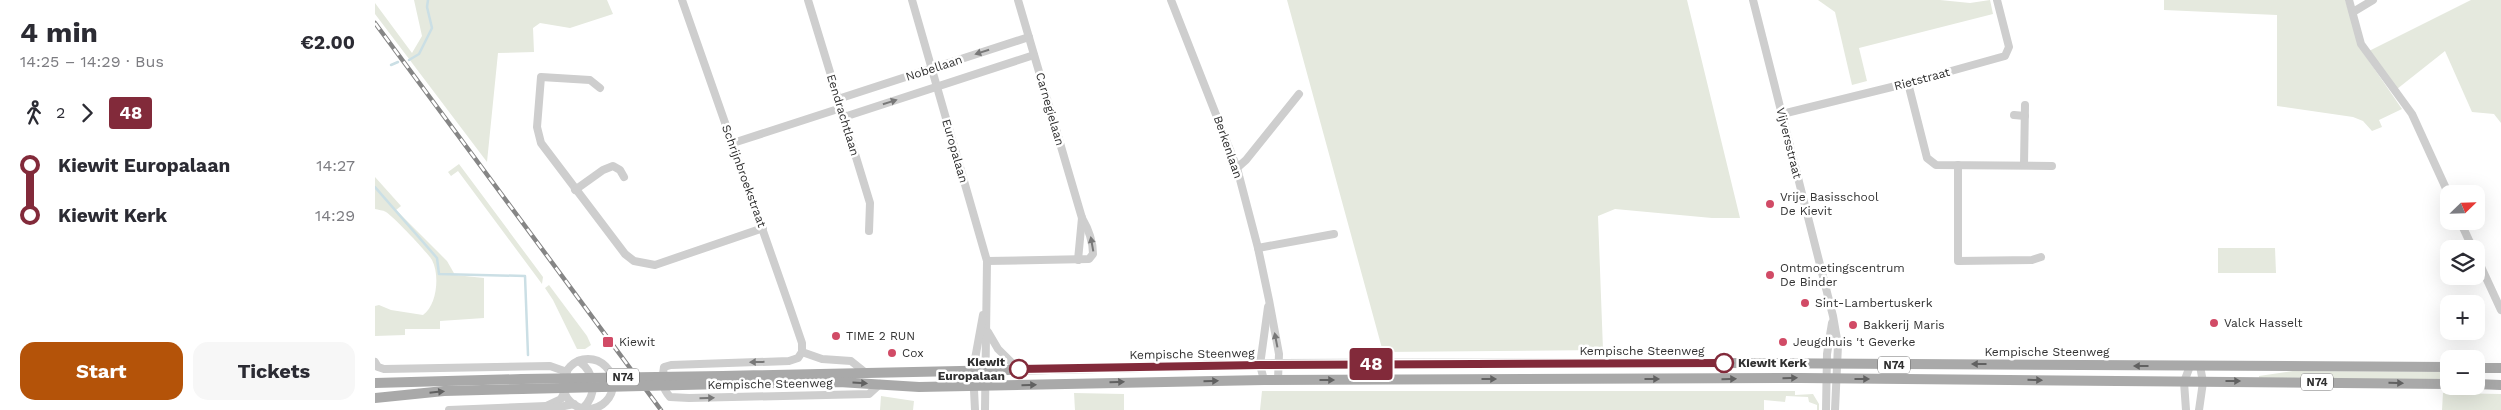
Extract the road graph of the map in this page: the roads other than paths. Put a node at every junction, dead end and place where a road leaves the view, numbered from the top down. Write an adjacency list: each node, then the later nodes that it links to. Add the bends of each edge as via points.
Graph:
1 (682, 0): 25 (street, Schrijnbroekstraat)
2 (808, 0): 18 (street, Eendrachtlaan)
3 (912, 0): 13 (street, Europalaan)
4 (1019, 0): 11 (street, Carnegielaan)
5 (1171, 0): 29 (street, Berkenlaan)
6 (1753, 0): 21 (street, Vijversstraat)
7 (1997, 0): 14 (street, Rietstraat, via 2009,47 2005,56)
8 (2349, 0): 10 (street)
9 (2373, 0): 10 (street)
10 (2353, 12): 31 (street, via 2361,44 2412,114)
11 (1029, 37): 12 (street, Carnegielaan); 13 (street, Nobellaan, one-way to 13)
12 (1034, 55): 15 (street, Nobellaan); 33 (street, Carnegielaan)
13 (932, 68): 15 (street, Europalaan); 18 (street, Nobellaan)
14 (1909, 83): 21 (street, Rietstraat); 26 (street, via 1927,158 1936,165)
15 (937, 86): 24 (street, Nobellaan, one-way to 15); 40 (street, Europalaan)
16 (600, 88): 32 (street, via 590,80 541,77 539,138)
17 (1299, 94): 29 (street)
18 (838, 100): 20 (street, Eendrachtlaan)
19 (2025, 105): 23 (street)
20 (841, 108): 24 (street, Eendrachtlaan); 25 (street)
21 (1782, 114): 45 (street, Vijversstraat)
22 (2014, 115): 23 (street)
23 (2025, 116): 27 (street)
24 (844, 117): 35 (street, Eendrachtlaan, via 870,203)
25 (733, 143): 34 (street, Schrijnbroekstraat)
26 (1958, 165): 27 (street); 38 (street, via 1958,261 2032,260)
27 (2024, 165): 28 (street)
28 (2052, 166)
29 (1237, 168): 37 (street, Berkenlaan)
30 (624, 177): 32 (street, via 613,166)
31 (2444, 185)
32 (575, 190): 34 (street, via 617,246 634,260 645,264 667,263)
33 (1082, 218): 39 (street, Carnegielaan); 39 (street, Carnegielaan, one-way to 33, via 1089,259 1093,254 1088,228)
34 (763, 228): 47 (street, Schrijnbroekstraat, via 802,343)
35 (869, 232)
36 (1334, 234): 37 (street)
37 (1258, 248): 42 (street, Berkenlaan)
38 (2041, 257)
39 (1078, 260): 40 (street)
40 (987, 261): 43 (street, Europalaan)
41 (2485, 275): 44 (street)
42 (1269, 300): 50 (street, Berkenlaan, one-way to 42); 51 (street, Berkenlaan)
43 (986, 304): 46 (street, Europalaan); 59 (street, Europalaan)
44 (2501, 310)
45 (1833, 316): 52 (street, Vijversstraat); 53 (street, Vijversstraat)
46 (986, 328): 58 (street, via 998,349); 60 (street, Europalaan)
47 (802, 352): 62 (street, Kempische Steenweg, via 821,359 851,361); 72 (street, Kempische Steenweg, one-way to 72, via 798,358 789,361 671,365 665,367 664,390 669,397 689,398 869,394)
48 (579, 360): 61 (street); 82 (street, via 591,373 593,391); 82 (street, via 593,359 607,368 613,386 605,402)
49 (375, 362): 61 (street, via 377,367 384,369 550,366)
50 (1279, 364): 51 (main road, Kempische Steenweg / N74); 52 (main road, Kempische Steenweg / N74); 67 (street, Berkenlaan)
51 (1260, 365): 58 (main road, Kempische Steenweg / N74); 66 (street, Berkenlaan)
52 (1827, 365): 53 (main road, Kempische Steenweg / N74); 63 (street, Vijversstraat)
53 (1838, 365): 54 (main road, Kempische Steenweg / N74, one-way to 53); 64 (street, Vijversstraat)
54 (2195, 366): 55 (main road, Kempische Steenweg / N74); 68 (street); 69 (street)
55 (2440, 367)
56 (2485, 368): 57 (main road)
57 (2501, 368)
58 (1019, 369): 60 (main road, Kempische Steenweg / N74)
59 (973, 370): 60 (main road, Kempische Steenweg / N74); 62 (main road, Kempische Steenweg / N74); 75 (street, Europalaan)
60 (986, 370): 76 (street, Europalaan)
61 (567, 372): 78 (street, via 563,383)
62 (866, 373): 65 (main road, Kempische Steenweg / N74)
63 (1827, 379): 64 (main road, Kempische Steenweg / N74); 67 (main road, Kempische Steenweg / N74, one-way to 63); 86 (street, Vijversstraat)
64 (1838, 379): 68 (main road, Kempische Steenweg / N74, one-way to 68); 87 (street, Vijversstraat)
65 (723, 380): 71 (main road, Kempische Steenweg / N74, bridge); 72 (main road, Kempische Steenweg / N74, one-way to 72)
66 (1265, 380): 67 (main road, Kempische Steenweg / N74); 76 (main road, Kempische Steenweg / N74, one-way to 66)
67 (1278, 380)
68 (2184, 382): 69 (main road, Kempische Steenweg / N74); 88 (street)
69 (2203, 382): 73 (main road, Kempische Steenweg / N74, one-way to 73); 89 (street)
70 (375, 383): 71 (main road, Kempische Steenweg / N74)
71 (522, 384): 79 (main road, Kempische Steenweg / N74, one-way to 71)
72 (880, 384): 75 (main road, Kempische Steenweg / N74, via 919,387)
73 (2440, 384)
74 (2485, 384): 77 (main road)
75 (973, 385): 76 (main road, Kempische Steenweg / N74); 84 (street, Europalaan)
76 (986, 385): 85 (street, Europalaan)
77 (2501, 385)
78 (565, 391): 80 (street); 81 (street, via 561,399)
79 (375, 398)
80 (574, 404): 81 (street, via 555,408); 82 (street)
81 (546, 406): 83 (street)
82 (586, 408)
83 (449, 410)
84 (975, 410)
85 (985, 410)
86 (1826, 410)
87 (1835, 410)
88 (2186, 410)
89 (2199, 410)

